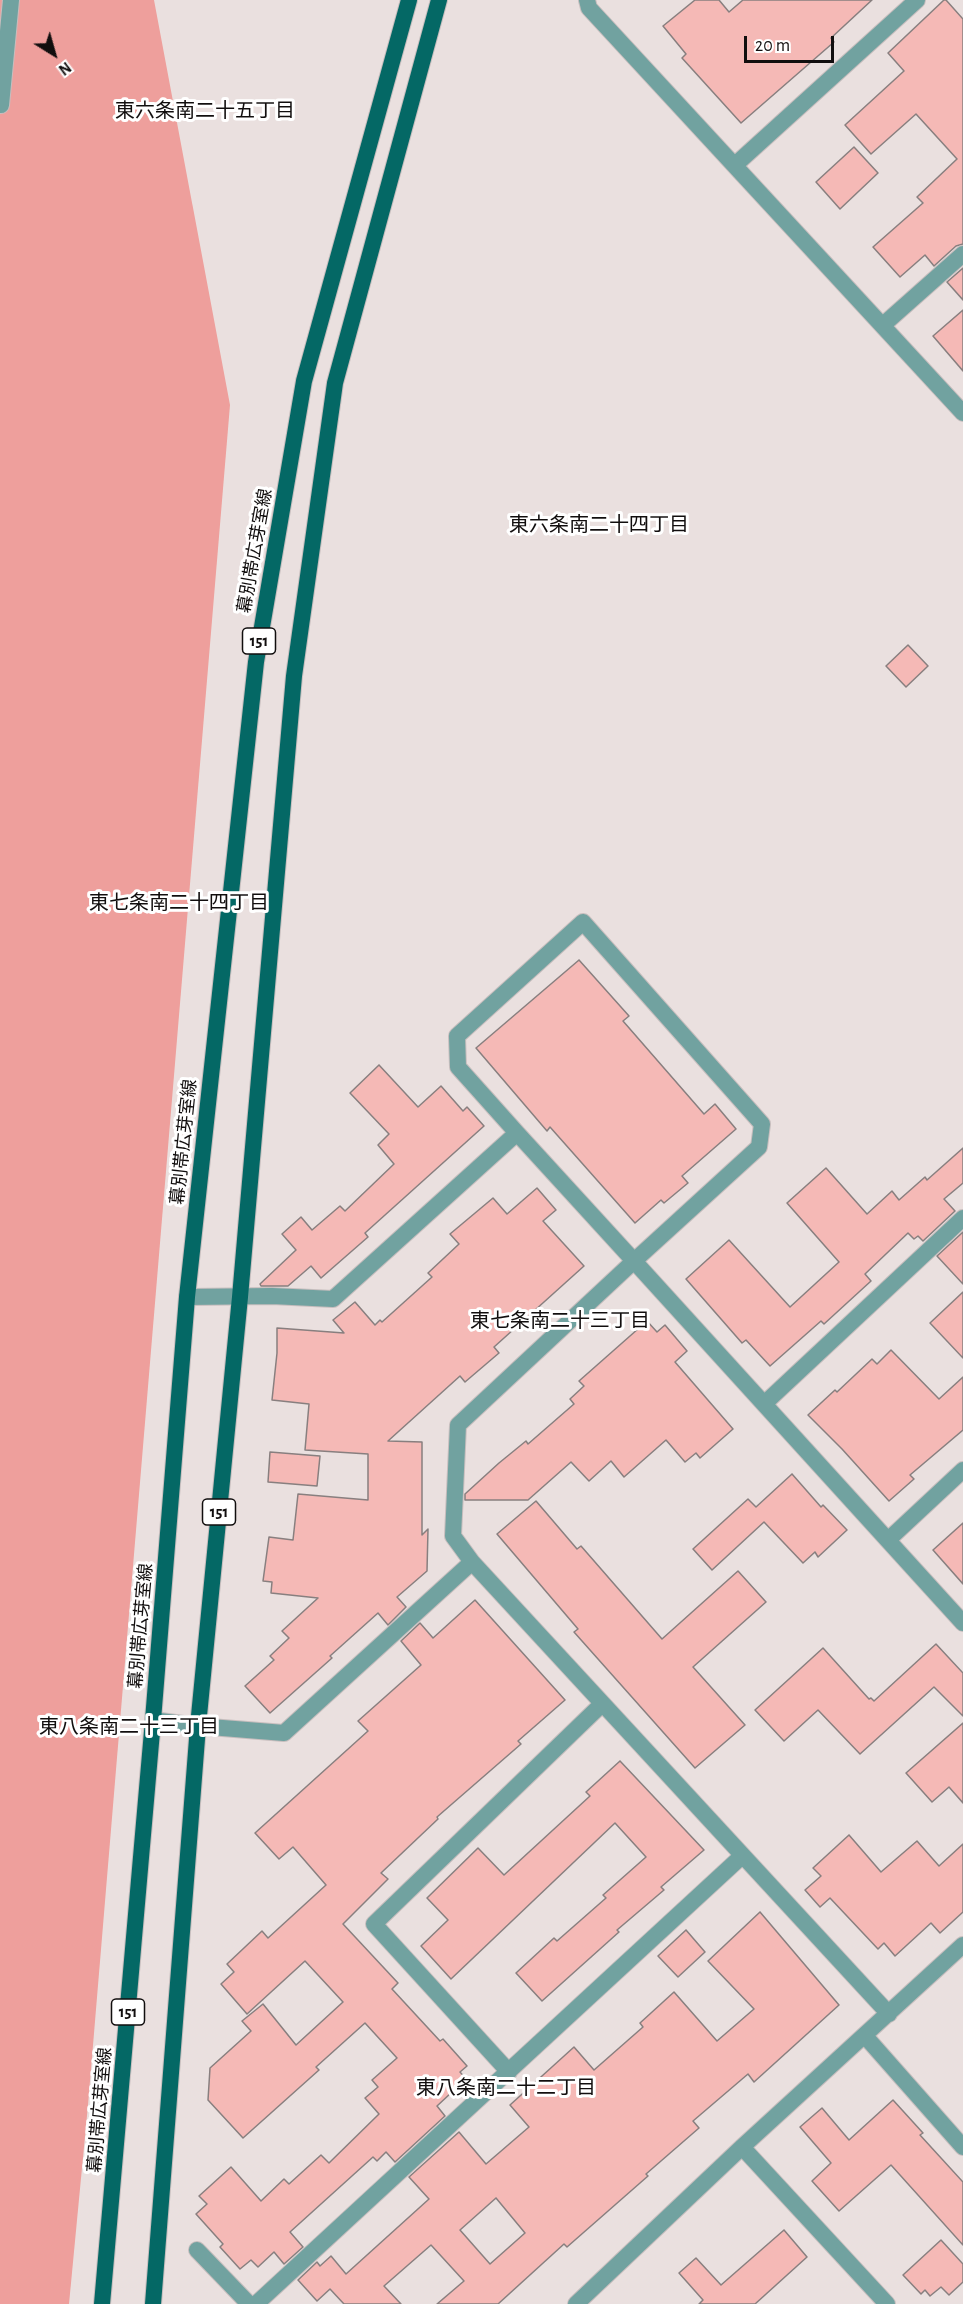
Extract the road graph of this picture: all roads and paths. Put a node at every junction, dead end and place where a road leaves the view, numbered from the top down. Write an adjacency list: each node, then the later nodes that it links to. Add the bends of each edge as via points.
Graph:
1 (11, 0): 6 (street)
2 (409, 0): 14 (main road, 幕別帯広芽室線 / 151, via 304,381 255,662)
3 (439, 0): 15 (main road, 151, via 335,383 294,676)
4 (587, 0): 7 (street, via 589,8)
5 (917, 0): 7 (street)
6 (1, 105)
7 (735, 165): 9 (street)
8 (963, 254): 9 (street)
9 (883, 325): 10 (street)
10 (963, 413)
11 (517, 1133): 13 (street); 13 (street, via 458,1067 457,1036 583,922 762,1124 759,1147); 15 (street, via 333,1299)
12 (963, 1218): 16 (street)
13 (634, 1261): 16 (street); 19 (street, via 458,1425 453,1536)
14 (187, 1297): 15 (street); 22 (main road, 幕別帯広芽室線 / 151)
15 (240, 1297): 23 (main road, 151)
16 (764, 1404): 18 (street)
17 (963, 1470): 18 (street)
18 (888, 1540): 20 (street)
19 (472, 1562): 21 (street); 23 (street, via 284,1733)
20 (963, 1623)
21 (602, 1704): 24 (street); 28 (street, via 374,1924)
22 (153, 1720): 23 (street); 32 (main road, 幕別帯広芽室線 / 151)
23 (198, 1726): 33 (main road, 151)
24 (742, 1856): 26 (street); 28 (street)
25 (963, 1945): 26 (street)
26 (889, 2014): 27 (street)
27 (865, 2036): 29 (street); 30 (street)
28 (509, 2072): 35 (street)
29 (742, 2147): 36 (street); 37 (street)
30 (963, 2147)
31 (197, 2250): 34 (street)
32 (102, 2304)
33 (153, 2304)
34 (249, 2304)
35 (256, 2304)
36 (576, 2304)
37 (887, 2304)

